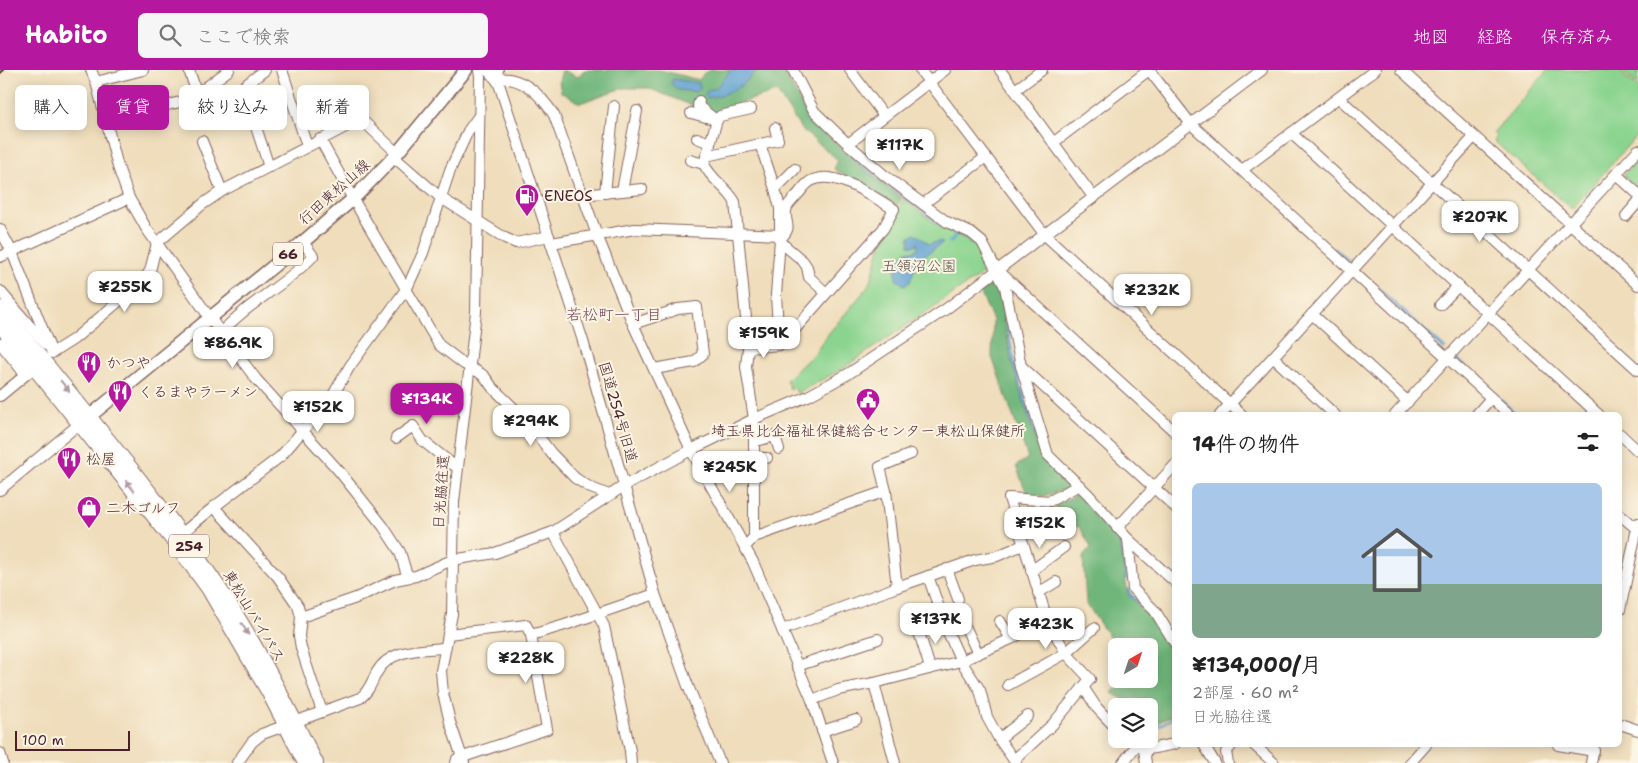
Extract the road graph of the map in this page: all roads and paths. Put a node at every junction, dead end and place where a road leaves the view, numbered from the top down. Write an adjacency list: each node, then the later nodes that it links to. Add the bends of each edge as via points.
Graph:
1 (91, 70): 21 (street)
2 (143, 70): 21 (street)
3 (189, 70): 24 (street)
4 (229, 70): 25 (street)
5 (265, 70): 54 (street, via 243,87)
6 (282, 70): 48 (street)
7 (466, 70): 50 (main road, 行田東松山線 / 66)
8 (479, 70): 34 (street, 日光脇往還)
9 (487, 70): 20 (street, 国道254号旧道)
10 (793, 70): 47 (street, via 814,111)
11 (850, 70): 33 (street)
12 (920, 70): 22 (street)
13 (945, 70): 22 (street)
14 (1000, 70): 26 (street)
15 (1042, 70): 26 (street)
16 (1149, 70): 36 (street); 45 (street)
17 (1262, 70): 36 (street)
18 (1375, 70): 27 (street)
19 (1401, 70): 40 (street)
20 (497, 74): 65 (street, via 520,82 549,107); 81 (street, 国道254号旧道)
21 (96, 82): 23 (street)
22 (929, 82): 33 (street); 51 (street)
23 (97, 85)
24 (194, 85)
25 (209, 85)
26 (1015, 90): 45 (street)
27 (1339, 98): 39 (street); 58 (street)
28 (699, 101): 35 (street, via 698,106)
29 (614, 106): 63 (street)
30 (751, 109): 35 (street)
31 (637, 111): 62 (street)
32 (692, 113): 35 (street)
33 (884, 116): 47 (street)
34 (478, 117): 67 (street, via 450,170); 73 (street, 日光脇往還)
35 (715, 120): 44 (street)
36 (1191, 124): 56 (street); 68 (street)
37 (775, 128): 46 (street, via 778,140)
38 (110, 130): 66 (street, via 118,167)
39 (1291, 133): 56 (street); 75 (street)
40 (1474, 137): 58 (street); 74 (street)
41 (696, 138): 44 (street)
42 (320, 139): 48 (street); 50 (street, via 361,119); 69 (street)
43 (202, 141): 61 (street)
44 (710, 143): 53 (street)
45 (1054, 143): 68 (street)
46 (760, 144): 53 (street); 60 (street)
47 (848, 144): 71 (street)
48 (307, 146): 54 (street)
49 (1638, 150): 57 (street)
50 (396, 155): 67 (street); 69 (main road, 行田東松山線 / 66)
51 (986, 157): 71 (street); 78 (street)
52 (690, 160): 53 (street)
53 (705, 160): 77 (street, via 710,175 735,202)
54 (269, 167): 61 (street)
55 (795, 169): 60 (street)
56 (1242, 170): 87 (street)
57 (1616, 174): 64 (street); 74 (street)
58 (1432, 182): 75 (street); 88 (street)
59 (642, 189): 62 (street)
60 (775, 189): 80 (street, via 780,208)
61 (222, 191): 83 (street)
62 (622, 191): 63 (street)
63 (605, 193): 65 (street)
64 (1638, 194)
65 (583, 196): 79 (street)
66 (130, 198): 83 (street); 84 (street)
67 (441, 198): 73 (street); 91 (street)
68 (1094, 198): 78 (street)
69 (353, 199): 82 (main road, 行田東松山線 / 66); 91 (street)
70 (1638, 202): 72 (street)
71 (923, 204): 86 (street, via 947,222 977,236)
72 (1626, 216)
73 (478, 221): 81 (street, via 516,243); 110 (street, 日光脇往還, via 476,312)
74 (1570, 224): 88 (street); 89 (street)
75 (1392, 226): 87 (street); 90 (street)
76 (0, 229): 84 (street)
77 (737, 233): 79 (street, via 634,230); 80 (street); 104 (street)
78 (1045, 234): 86 (street); 116 (street)
79 (597, 235): 81 (street); 99 (street)
80 (780, 237): 93 (street, via 803,261 809,276); 93 (street, via 785,235 788,225 788,206 811,180 834,177 894,209 883,229); 103 (street, via 776,295)
81 (550, 240): 140 (street, 国道254号旧道, via 583,341)
82 (303, 242): 98 (main road, 行田東松山線 / 66); 101 (street, via 313,256)
83 (157, 243): 98 (street); 108 (street, via 150,271 142,282)
84 (12, 252): 85 (street); 108 (street)
85 (0, 257)
86 (997, 270): 109 (street, via 1005,287); 124 (street, via 848,374 808,396); 126 (street)
87 (1352, 270): 96 (street); 107 (street)
88 (1528, 270): 97 (street); 112 (street)
89 (1638, 285)
90 (1458, 286): 94 (street); 97 (street)
91 (408, 288): 110 (street, via 439,345); 127 (street, via 350,366 326,407)
92 (0, 290): 108 (street)
93 (826, 293): 103 (street)
94 (1440, 305)
95 (0, 308): 105 (highway, 東松山バイパス / 254)
96 (1312, 314): 106 (street); 115 (street)
97 (1488, 314): 107 (street); 123 (street)
98 (210, 318): 101 (street); 125 (main road, 行田東松山線 / 66)
99 (633, 324): 111 (street); 111 (street, via 678,309 697,307 703,354 694,362)
100 (0, 325): 105 (highway, 東松山バイパス / 254)
101 (221, 333): 127 (street, via 256,379)
102 (0, 343): 108 (street)
103 (779, 344): 104 (street)
104 (748, 348): 124 (street, via 746,367)
105 (29, 352): 108 (highway, 東松山バイパス / 254)
106 (1273, 357): 116 (street); 119 (street)
107 (1447, 358): 114 (street); 115 (street)
108 (39, 364): 113 (street); 125 (highway, 東松山バイパス / 254)
109 (1021, 366): 139 (street, via 1048,455); 141 (street)
110 (469, 367): 137 (street, 日光脇往還); 144 (street, via 480,372 527,421 574,478)
111 (654, 369): 132 (street)
112 (1638, 370)
113 (0, 396)
114 (1492, 398): 121 (street); 122 (street)
115 (1408, 402): 120 (street)
116 (1230, 404): 117 (street); 118 (street)
117 (1223, 412)
118 (1239, 412)
119 (1332, 412)
120 (1398, 412)
121 (1479, 412)
122 (1507, 412)
123 (1596, 412)
124 (754, 419): 130 (street); 132 (street)
125 (85, 420): 142 (street); 151 (highway, 東松山バイパス / 254); 196 (highway, 東松山バイパス / 254, one-way to 125, via 208,588)
126 (1172, 429)
127 (303, 430): 146 (street, via 281,456); 160 (street, via 384,526)
128 (1622, 436): 133 (street)
129 (396, 438): 137 (street, via 413,426 423,441)
130 (754, 439): 131 (street, via 775,436); 135 (street)
131 (779, 448)
132 (691, 450): 140 (street); 155 (street)
133 (1638, 451)
134 (911, 454): 143 (street, via 880,467)
135 (754, 458): 136 (street); 152 (street)
136 (766, 458)
137 (457, 467): 157 (street, 日光脇往還)
138 (1172, 468): 141 (street)
139 (1079, 485): 149 (street); 154 (street, via 1050,501 1009,498)
140 (624, 486): 144 (street); 166 (street, 国道254号旧道)
141 (1154, 488): 145 (street); 149 (street)
142 (0, 490)
143 (886, 491): 152 (street); 164 (street)
144 (609, 495): 150 (street)
145 (1172, 504)
146 (214, 507): 151 (street); 170 (street, via 278,578)
147 (1622, 516): 148 (street)
148 (1637, 527): 167 (street)
149 (1117, 528): 153 (street)
150 (552, 532): 157 (street, via 494,553); 169 (street)
151 (181, 534): 196 (highway, 東松山バイパス / 254, one-way to 196, via 246,630)
152 (754, 537): 155 (street)
153 (1128, 540): 162 (street); 179 (street, via 1133,589 1155,611)
154 (1023, 545): 158 (street, via 998,556); 159 (street)
155 (745, 547): 176 (street)
156 (1064, 547): 159 (street)
157 (452, 560): 160 (street); 177 (street, 日光脇往還)
158 (947, 570): 161 (street); 168 (street)
159 (1031, 571): 165 (street)
160 (410, 576): 170 (street)
161 (928, 576): 164 (street); 185 (street)
162 (1172, 579)
163 (1056, 582): 165 (street)
164 (898, 587): 176 (street)
165 (1038, 593): 171 (street)
166 (656, 594): 169 (street); 217 (street, 国道254号旧道, via 688,686)
167 (1622, 594)
168 (958, 599)
169 (597, 614): 178 (street); 216 (street, via 604,626)
170 (302, 617): 192 (street, via 301,648)
171 (1047, 619): 181 (street); 183 (street)
172 (1000, 621): 181 (street)
173 (966, 628): 184 (street)
174 (1094, 628): 183 (street)
175 (918, 629): 187 (street)
176 (782, 630): 186 (street)
177 (448, 634): 178 (street, via 526,625); 182 (street, 日光脇往還)
178 (532, 635): 210 (street, via 547,729)
179 (1172, 638)
180 (878, 639): 186 (street)
181 (1011, 639): 184 (street)
182 (444, 648): 192 (street, via 392,657 382,663 364,695); 210 (street, 日光脇往還, via 443,693)
183 (1066, 653): 189 (street); 190 (street, via 1090,679)
184 (978, 654): 185 (street)
185 (961, 661): 187 (street); 200 (street, via 980,690 987,717)
186 (797, 666): 191 (street)
187 (930, 668): 188 (street)
188 (874, 683): 191 (street, via 838,690); 219 (street)
189 (1008, 686)
190 (1083, 687): 195 (street); 211 (street, via 1053,724)
191 (812, 700): 199 (street)
192 (322, 712): 196 (street)
193 (1028, 716): 200 (street)
194 (856, 720): 199 (street)
195 (1108, 720)
196 (291, 723): 209 (street, via 258,737); 214 (highway, 東松山バイパス / 254); 215 (highway, 東松山バイパス / 254)
197 (1622, 725): 198 (street)
198 (1638, 730)
199 (822, 731): 218 (street)
200 (999, 738): 211 (street)
201 (1172, 745): 207 (street)
202 (1205, 747): 222 (street)
203 (1256, 747): 212 (street)
204 (1424, 747): 224 (street)
205 (1594, 748): 225 (street)
206 (1229, 749): 222 (street); 223 (street)
207 (1144, 750): 220 (street, via 1139,742); 221 (street)
208 (0, 753): 213 (street)
209 (242, 761)
210 (460, 761)
211 (1015, 761)
212 (1267, 761)
213 (3, 763)
214 (305, 763)
215 (316, 763)
216 (631, 763)
217 (720, 763)
218 (833, 763)
219 (895, 763)
220 (1123, 763)
221 (1146, 763)
222 (1216, 763)
223 (1228, 763)
224 (1410, 763)
225 (1591, 763)

